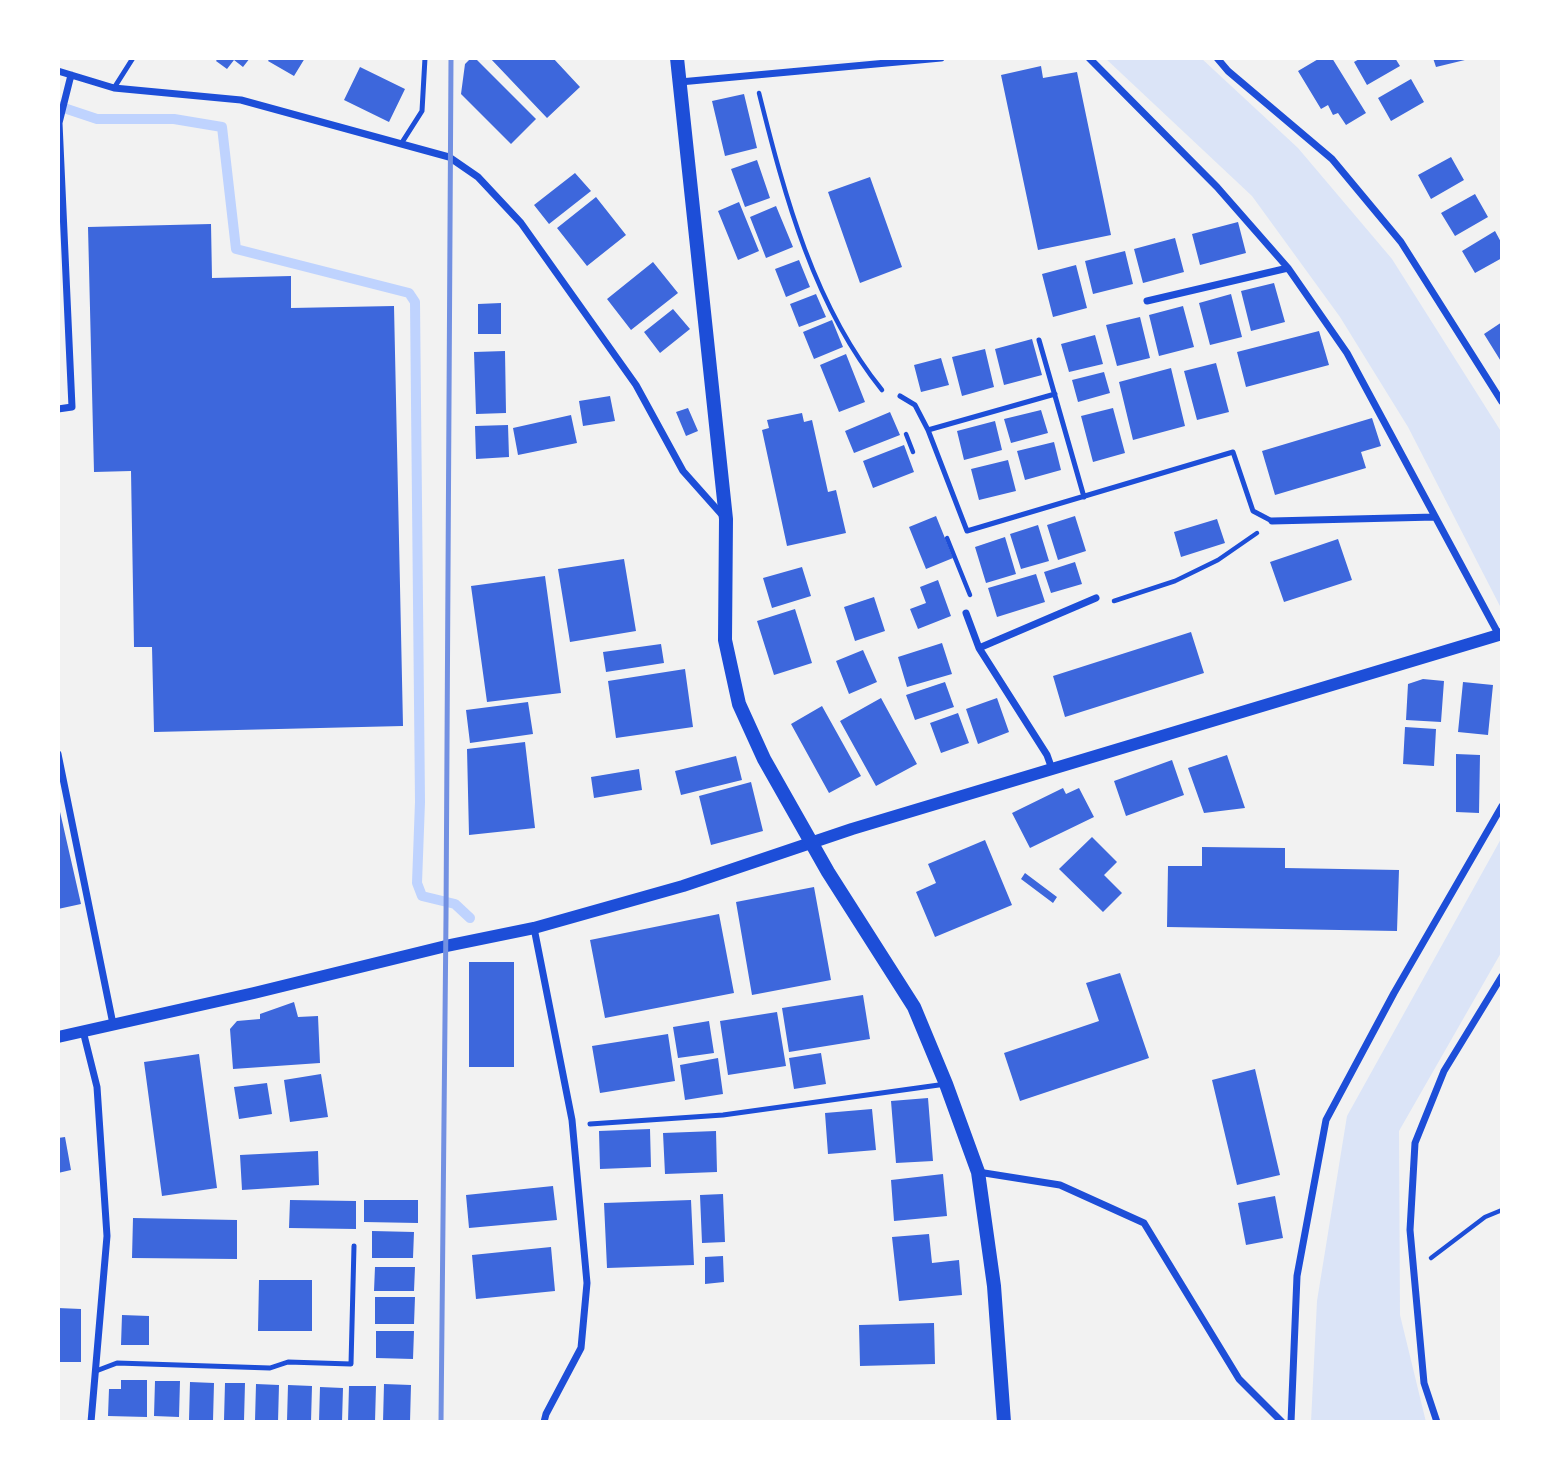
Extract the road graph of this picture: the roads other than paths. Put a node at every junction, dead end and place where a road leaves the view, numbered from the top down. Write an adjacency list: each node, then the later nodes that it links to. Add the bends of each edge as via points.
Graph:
1 (133, 58): 10 (lane)
2 (425, 58): 11 (lane, via 422,111)
3 (677, 58): 9 (main road)
4 (941, 58): 9 (street)
5 (1089, 58): 12 (street, via 1217,187)
6 (1217, 58): 17 (street, via 1332,159 1401,242)
7 (58, 71): 8 (street)
8 (71, 75): 10 (street); 18 (street, via 59,123 72,407)
9 (680, 82): 22 (main road)
10 (114, 88): 11 (street, via 241,100)
11 (401, 144): 22 (street, via 449,157 478,177 521,223 636,385 683,471)
12 (1288, 268): 13 (street); 21 (street, via 1347,353)
13 (1147, 301)
14 (1039, 340): 15 (lane)
15 (1055, 394): 19 (lane); 20 (lane)
16 (900, 396): 19 (lane, via 915,405)
17 (1502, 402)
18 (58, 409)
19 (928, 430): 20 (lane, via 967,531)
20 (1084, 497): 23 (lane, via 1233,452 1253,511)
21 (1435, 517): 23 (street); 26 (street)
22 (726, 519): 31 (main road, via 725,640 739,704)
23 (1272, 521)
24 (1096, 598): 27 (street)
25 (966, 613): 27 (street)
26 (1501, 637): 29 (street)
27 (979, 648): 29 (street)
28 (58, 754): 34 (street)
29 (1052, 769): 31 (street)
30 (1502, 806): 46 (street, via 1326,1120 1297,1276)
31 (811, 842): 32 (street, via 683,886); 37 (main road, via 914,1007)
32 (534, 928): 34 (street); 43 (street, via 572,1120 587,1283 581,1348)
33 (1502, 976): 47 (street, via 1444,1071 1415,1143 1410,1230 1413,1272 1424,1383)
34 (113, 1024): 35 (street)
35 (83, 1031): 36 (street); 41 (street, via 97,1087 107,1236)
36 (58, 1037)
37 (946, 1084): 38 (lane, via 723,1115); 39 (main road)
38 (590, 1124)
39 (978, 1172): 44 (main road, via 995,1286); 45 (street, via 1060,1185 1144,1223 1239,1379)
40 (354, 1246): 41 (lane, via 351,1364 288,1362 270,1368 117,1363)
41 (96, 1371): 42 (street)
42 (91, 1422)
43 (544, 1422)
44 (1004, 1422)
45 (1282, 1422)
46 (1291, 1422)
47 (1437, 1422)

